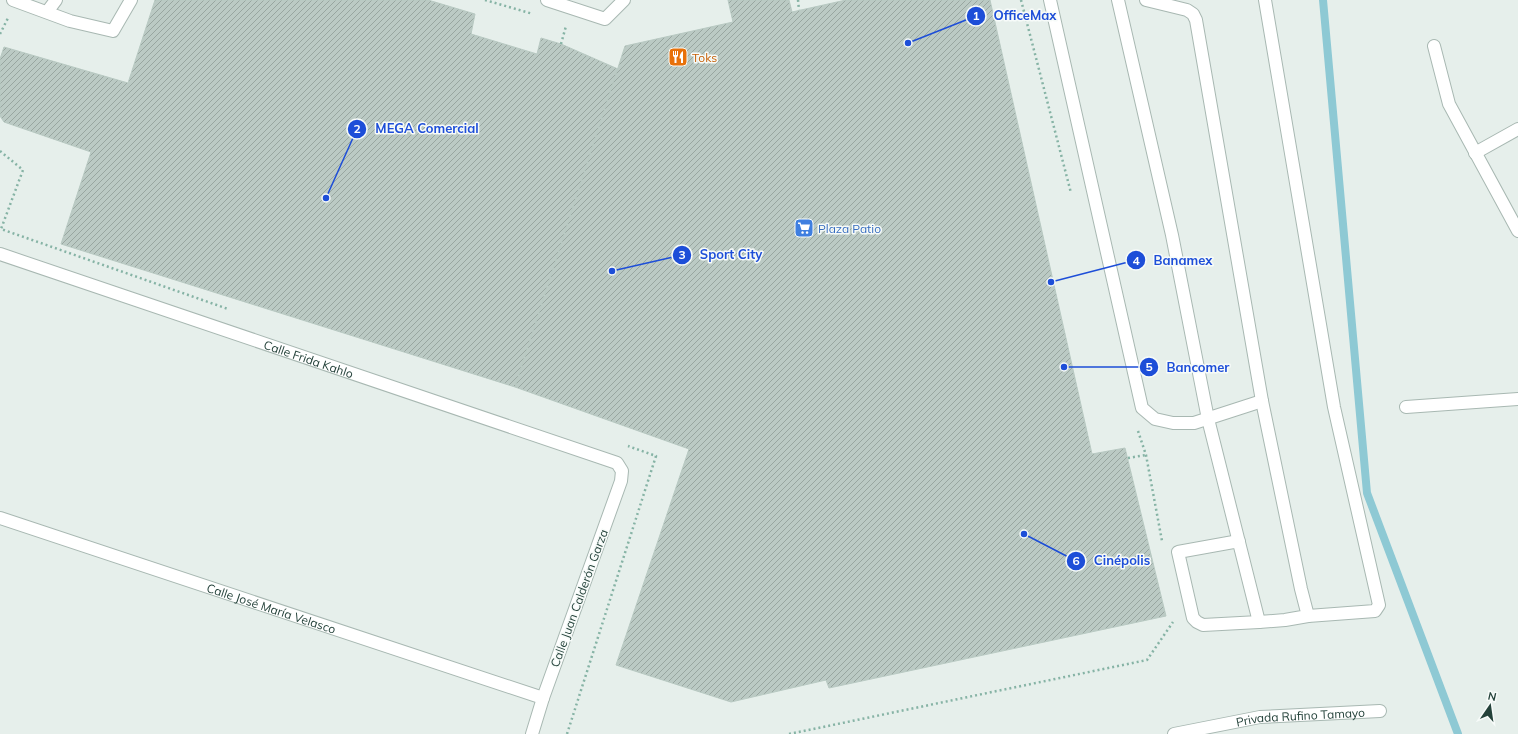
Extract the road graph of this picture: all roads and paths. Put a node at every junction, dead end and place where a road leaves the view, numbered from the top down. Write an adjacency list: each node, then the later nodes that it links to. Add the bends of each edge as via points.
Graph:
1 (13, 0): 12 (street)
2 (56, 0): 12 (street)
3 (131, 0): 12 (street, via 113,31 70,21)
4 (547, 0): 5 (street, via 605,19)
5 (624, 0)
6 (798, 0): 11 (path)
7 (1050, 0): 21 (street, via 1142,408 1155,418 1173,423 1194,423)
8 (1118, 0): 21 (street, via 1172,235)
9 (1146, 0): 19 (street, via 1187,10 1196,20)
10 (1265, 0): 27 (street, via 1334,407 1379,605 1375,611)
11 (799, 10)
12 (47, 12)
13 (1434, 46): 15 (street, via 1449,104)
14 (1518, 129): 15 (street)
15 (1475, 153): 16 (street)
16 (1518, 230)
17 (0, 254): 23 (street, Calle Frida Kahlo)
18 (1518, 399): 20 (street)
19 (1262, 401): 21 (street); 27 (street)
20 (1406, 407)
21 (1208, 419): 25 (street)
22 (1128, 458): 26 (path, via 1146,455)
23 (617, 463): 30 (street, Calle Juan Calderón Garza, via 622,471 621,481)
24 (0, 518): 30 (street, Calle José María Velasco)
25 (1239, 541): 29 (street); 29 (street, via 1178,552 1193,618 1203,625)
26 (1163, 548)
27 (1308, 616): 29 (street)
28 (1176, 618): 33 (path, via 1147,660)
29 (1259, 622)
30 (543, 698): 32 (street, Calle Juan Calderón Garza)
31 (1380, 711): 34 (street, Privada Rufino Tamayo, via 1260,717)
32 (532, 734)
33 (790, 734)
34 (1174, 734)

